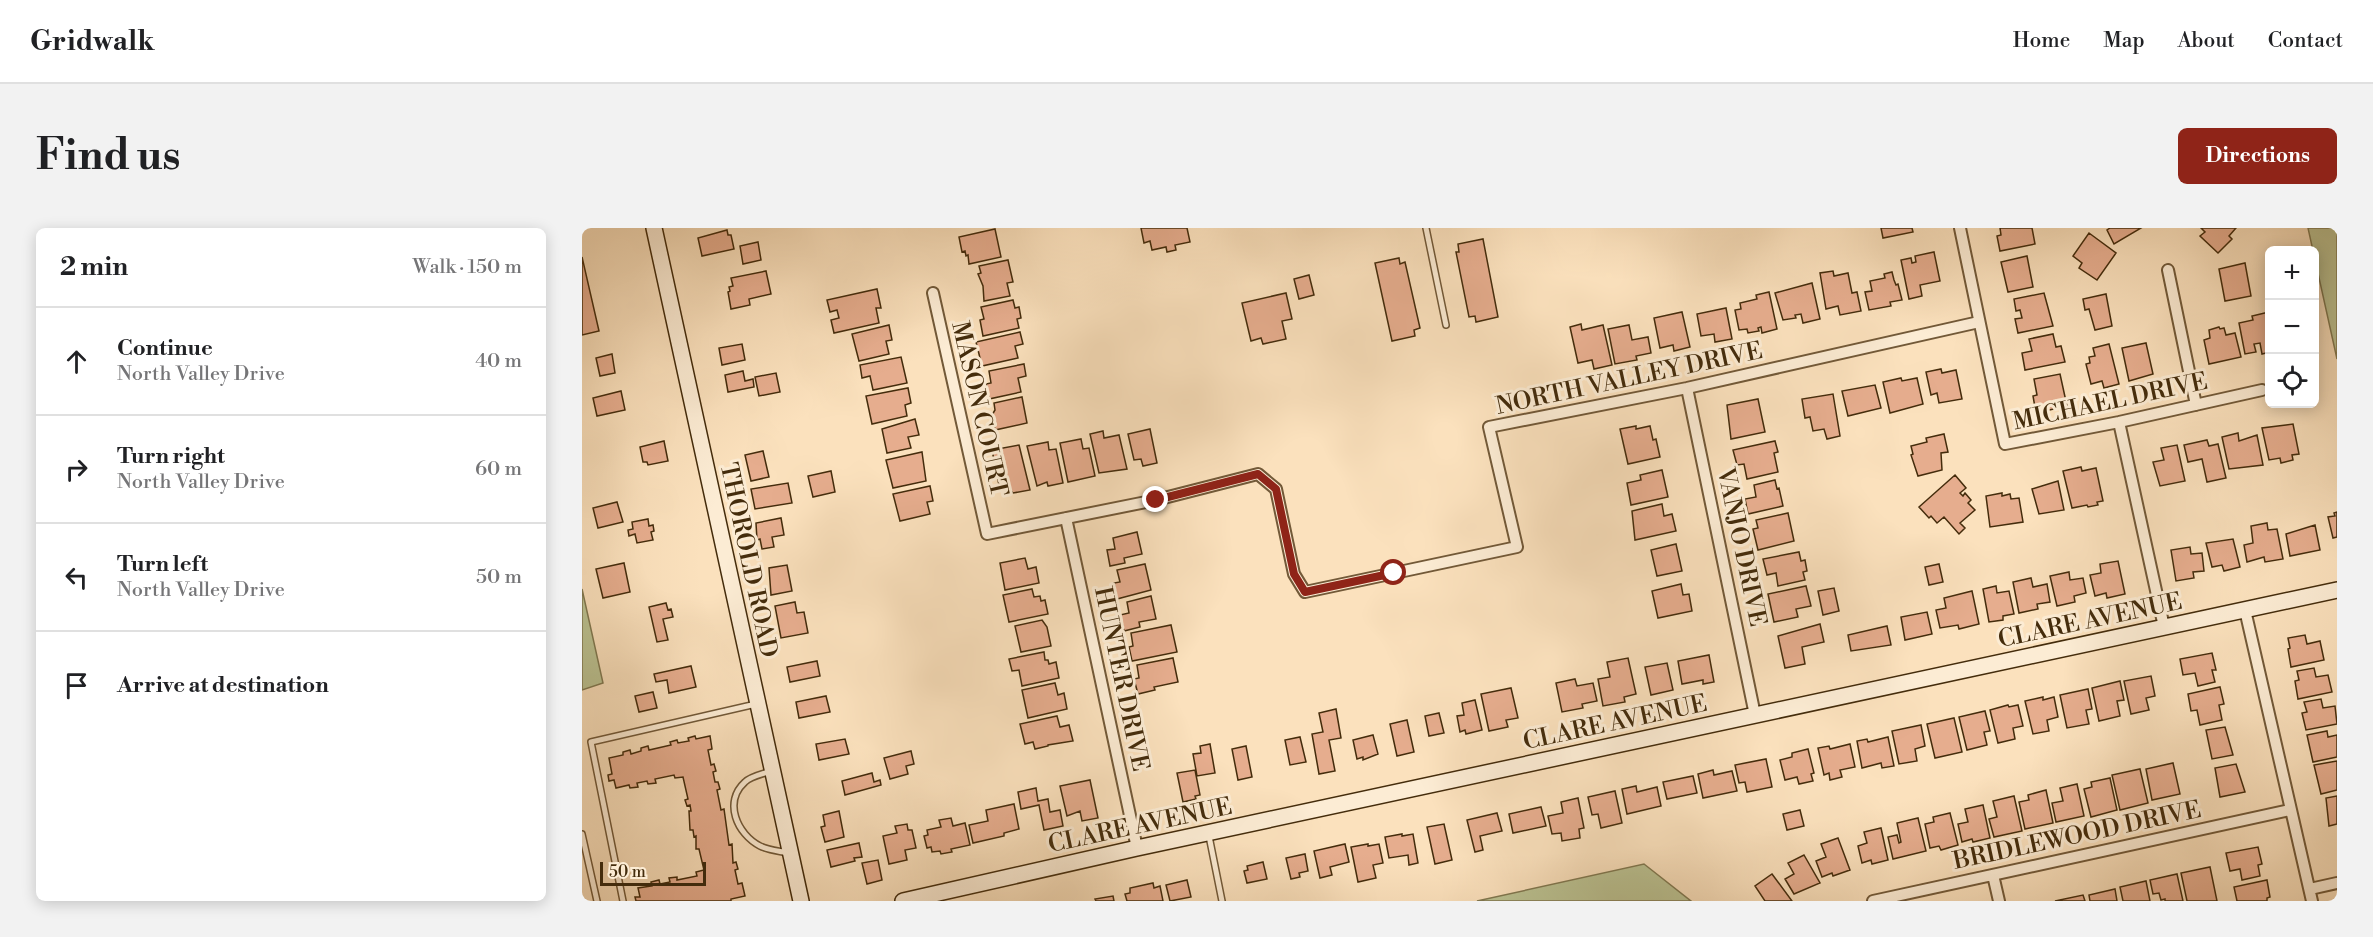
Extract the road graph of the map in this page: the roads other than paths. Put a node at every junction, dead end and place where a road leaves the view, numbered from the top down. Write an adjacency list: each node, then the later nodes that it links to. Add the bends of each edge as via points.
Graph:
1 (654, 228): 17 (street, THOROLD ROAD)
2 (1425, 228): 7 (lane)
3 (1960, 228): 6 (street, MICHAEL DRIVE)
4 (2168, 270): 10 (street)
5 (933, 293): 13 (street, MASON COURT)
6 (1979, 322): 8 (street, NORTH VALLEY DRIVE); 11 (street, MICHAEL DRIVE, via 2005,444)
7 (1446, 326)
8 (1687, 388): 12 (street, NORTH VALLEY DRIVE, via 1489,427 1517,547 1305,592 1294,574 1276,489 1258,474); 18 (street, VANJO DRIVE)
9 (2262, 390): 10 (street, MICHAEL DRIVE)
10 (2196, 405): 11 (street, MICHAEL DRIVE)
11 (2119, 422): 16 (street)
12 (1066, 518): 13 (street, NORTH VALLEY DRIVE); 23 (street, HUNTER DRIVE)
13 (987, 534)
14 (2337, 590): 15 (street, CLARE AVENUE)
15 (2245, 610): 16 (street, CLARE AVENUE); 20 (street)
16 (2164, 627): 18 (street, CLARE AVENUE)
17 (757, 703): 19 (street, THOROLD ROAD); 29 (lane, via 591,742)
18 (1755, 715): 22 (street, CLARE AVENUE)
19 (772, 770): 24 (street, THOROLD ROAD); 24 (lane, via 746,780 735,797 735,816 745,834 761,846)
20 (2290, 810): 25 (street, BRIDLEWOOD DRIVE); 27 (street)
21 (582, 834): 28 (lane)
22 (1209, 834): 23 (street, CLARE AVENUE); 32 (lane)
23 (1137, 848): 31 (street, CLARE AVENUE)
24 (790, 854): 30 (street, THOROLD ROAD)
25 (1993, 875): 33 (street, BRIDLEWOOD DRIVE); 34 (street)
26 (2337, 883): 27 (street)
27 (2310, 889): 35 (street)
28 (597, 901)
29 (623, 901)
30 (801, 901)
31 (903, 901)
32 (1222, 901)
33 (1873, 901)
34 (1998, 901)
35 (2312, 901)

